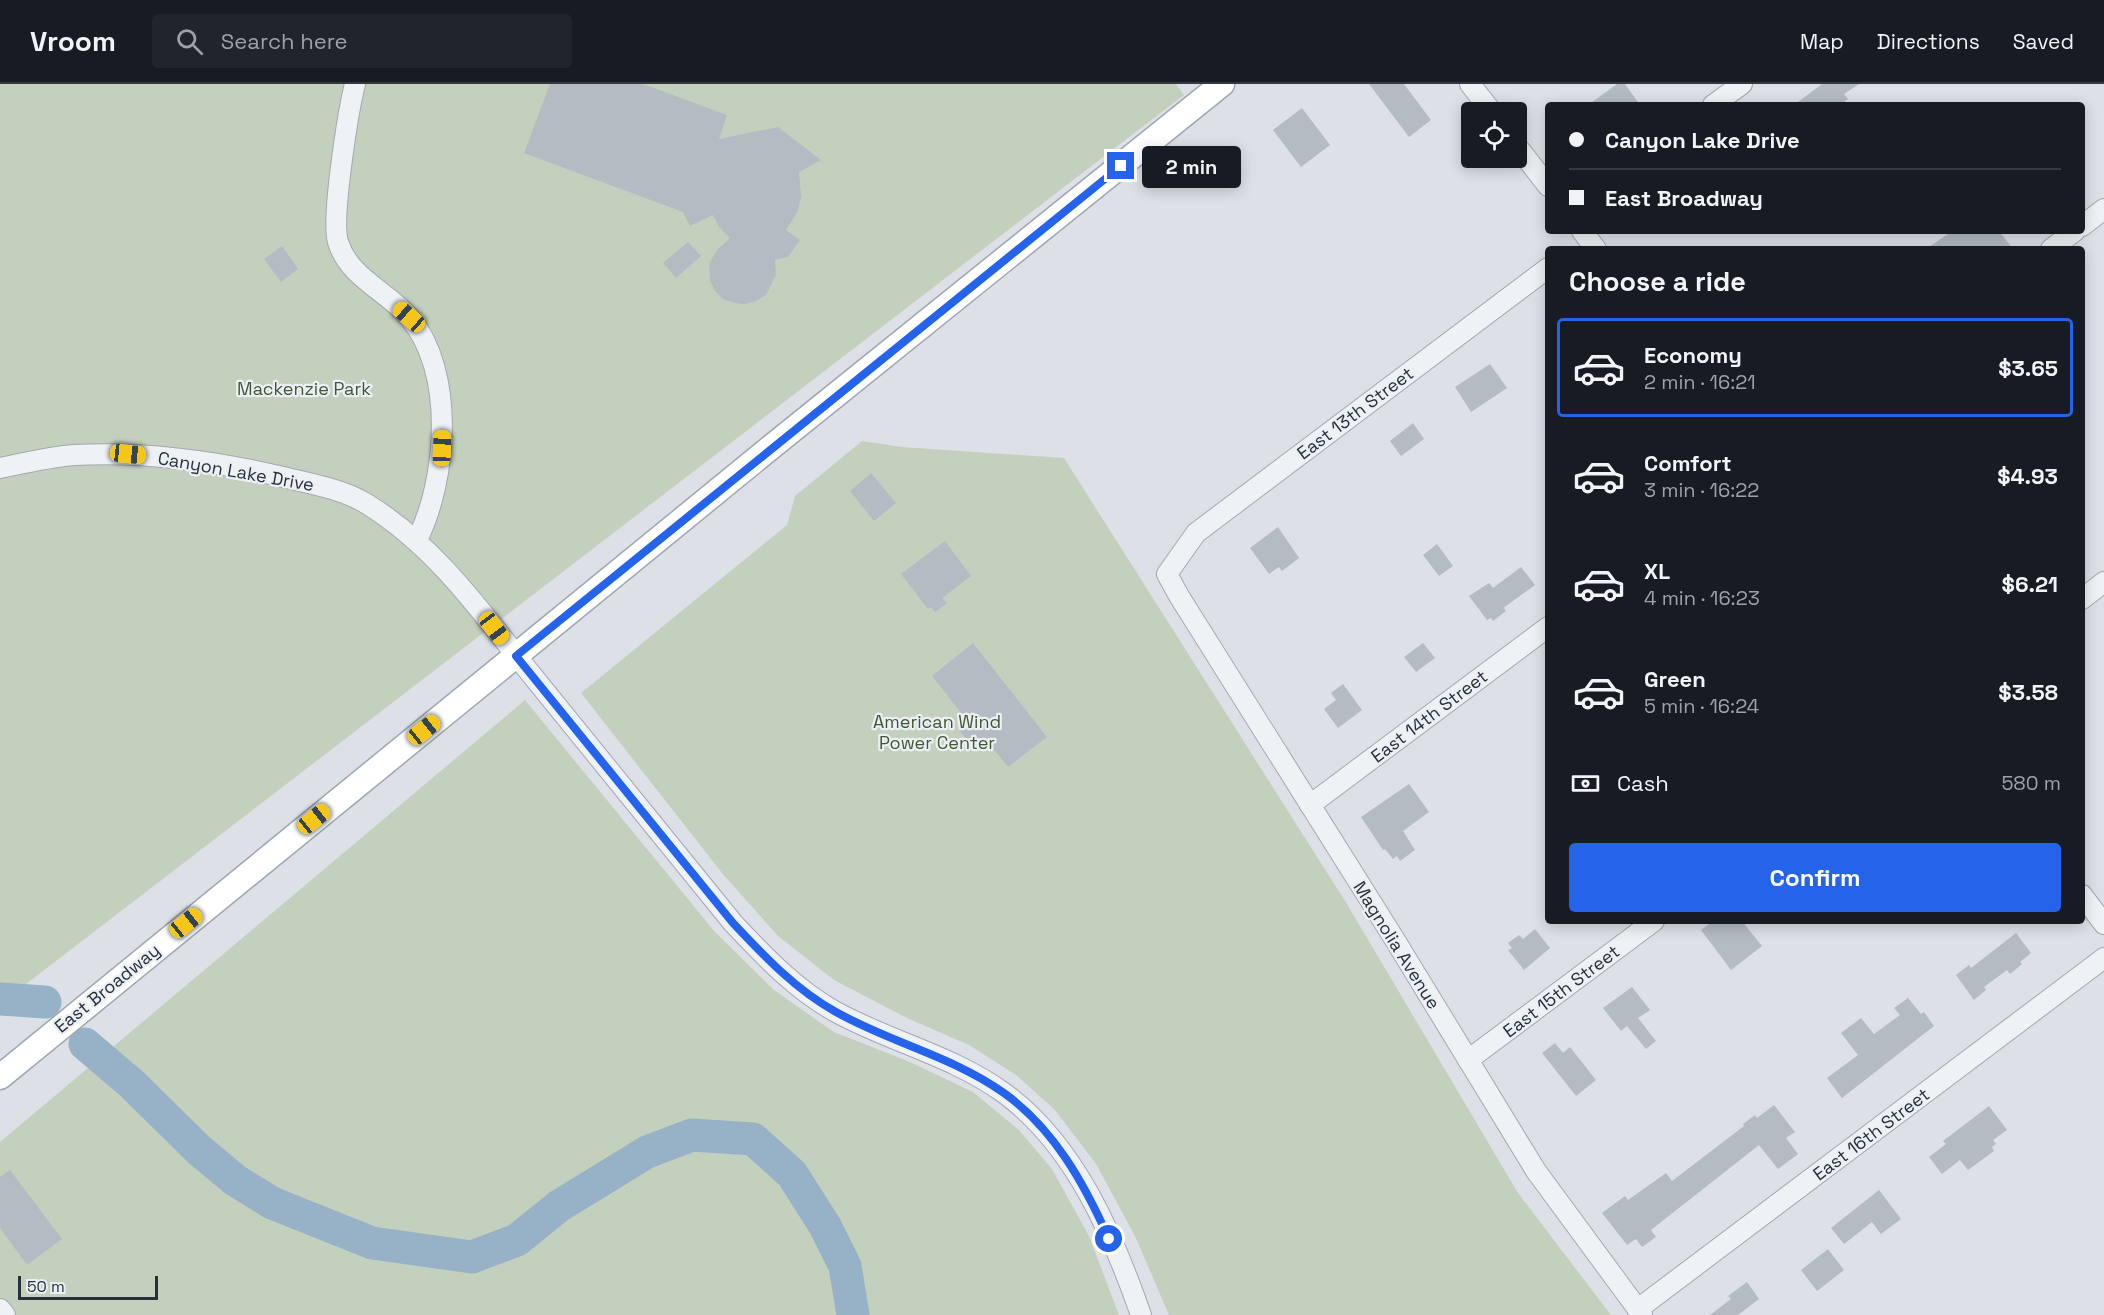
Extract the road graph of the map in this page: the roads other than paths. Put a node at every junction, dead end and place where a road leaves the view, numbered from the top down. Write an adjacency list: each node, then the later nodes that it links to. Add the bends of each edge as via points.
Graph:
1 (355, 84): 15 (street, via 339,192 337,238 347,261 409,317 419,331 435,373 441,403 441,464 431,507)
2 (1222, 84): 20 (main road, East Broadway)
3 (1470, 84): 5 (street)
4 (1742, 84): 6 (street)
5 (1484, 102)
6 (1717, 102)
7 (1527, 159): 8 (street)
8 (1545, 182)
9 (2104, 209): 10 (street)
10 (2085, 224)
11 (2071, 234): 12 (street)
12 (2055, 246)
13 (1545, 270): 16 (street, East 13th Street, via 1196,533)
14 (0, 468): 15 (street, Canyon Lake Drive, via 72,455 186,459 322,486 365,503)
15 (417, 540): 20 (street, Canyon Lake Drive)
16 (1170, 567): 21 (street, Magnolia Avenue, via 1167,574 1179,596)
17 (2104, 582): 18 (street)
18 (2085, 597)
19 (1545, 629): 21 (street, East 14th Street)
20 (516, 656): 27 (main road, East Broadway); 31 (street, Canyon Lake Drive, via 767,959 834,1011 974,1074 1035,1120 1060,1148 1084,1185)
21 (1310, 805): 26 (street, Magnolia Avenue)
22 (2085, 899): 24 (street)
23 (1650, 924): 26 (street, East 15th Street)
24 (2104, 924)
25 (2104, 958): 29 (street, East 16th Street)
26 (1468, 1060): 29 (street, Magnolia Avenue, via 1541,1178)
27 (0, 1077)
28 (0, 1308): 30 (street)
29 (1640, 1312)
30 (5, 1315)
31 (1141, 1315)

